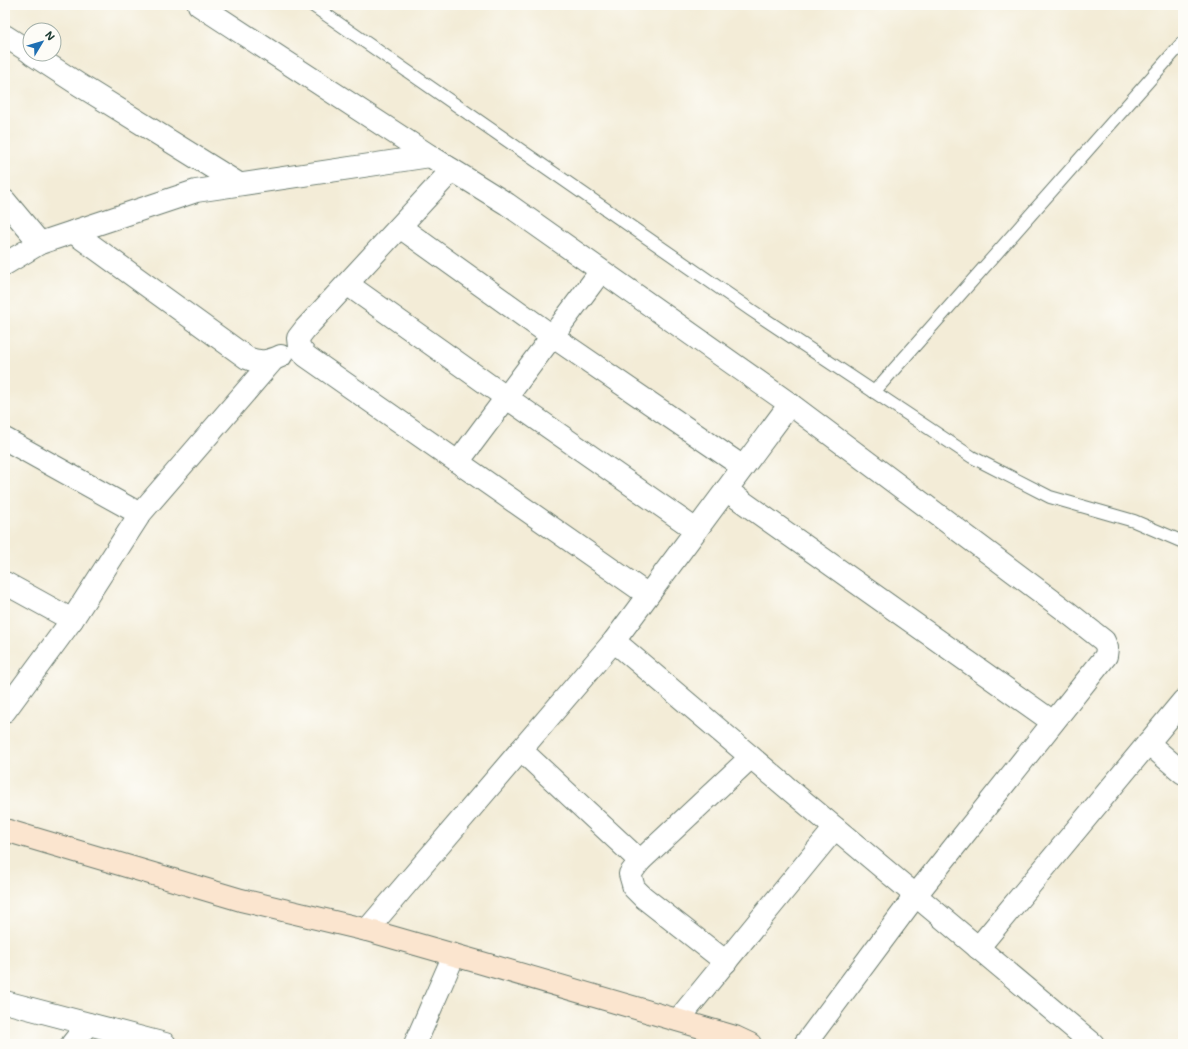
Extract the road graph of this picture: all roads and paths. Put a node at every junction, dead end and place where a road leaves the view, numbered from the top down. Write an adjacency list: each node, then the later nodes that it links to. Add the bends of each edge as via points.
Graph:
1 (199, 5): 7 (street)
2 (312, 5): 20 (lane, via 751,310)
3 (5, 36): 5 (street)
4 (1183, 42): 20 (lane)
5 (22, 47)
6 (45, 62): 9 (street)
7 (430, 156): 8 (street); 9 (street)
8 (452, 170): 11 (street); 15 (street, via 507,204)
9 (239, 184): 12 (street, via 196,190)
10 (5, 201): 13 (street)
11 (400, 227): 16 (street); 17 (street)
12 (73, 232): 13 (street); 19 (street, via 247,358 258,362)
13 (40, 243): 14 (street)
14 (5, 264)
15 (601, 271): 17 (street); 22 (street)
16 (347, 284): 18 (street, via 298,338); 21 (street)
17 (552, 336): 21 (street); 25 (street)
18 (299, 347): 19 (street); 24 (street, via 306,356)
19 (273, 360): 27 (street)
20 (874, 392): 29 (lane, via 972,457 1050,497 1134,521)
21 (507, 398): 24 (street); 28 (street)
22 (790, 404): 25 (street); 36 (street, via 1104,641 1107,648 1106,656)
23 (5, 439): 27 (street)
24 (458, 462): 31 (street)
25 (743, 467): 26 (street)
26 (726, 490): 28 (street); 36 (street)
27 (140, 514): 32 (street)
28 (696, 530): 31 (street)
29 (1183, 542)
30 (5, 584): 32 (street)
31 (648, 595): 33 (street)
32 (72, 620): 35 (street)
33 (614, 641): 38 (street); 39 (street)
34 (1183, 701): 37 (street)
35 (5, 711)
36 (1053, 722): 44 (street)
37 (1148, 743): 40 (street); 46 (street)
38 (521, 750): 43 (street); 45 (street)
39 (751, 757): 41 (street); 43 (street)
40 (1183, 773)
41 (835, 828): 44 (street); 48 (street)
42 (5, 830): 45 (main road, via 241,900)
43 (640, 861): 48 (street, via 630,874 634,888)
44 (916, 895): 46 (street); 56 (street)
45 (368, 930): 47 (main road)
46 (978, 948): 57 (street)
47 (454, 955): 50 (main road); 54 (street)
48 (726, 962): 50 (street)
49 (5, 1002): 51 (street)
50 (678, 1020): 55 (main road)
51 (88, 1024): 52 (street); 53 (street)
52 (72, 1044)
53 (165, 1044)
54 (415, 1044)
55 (750, 1044)
56 (805, 1044)
57 (1093, 1044)

